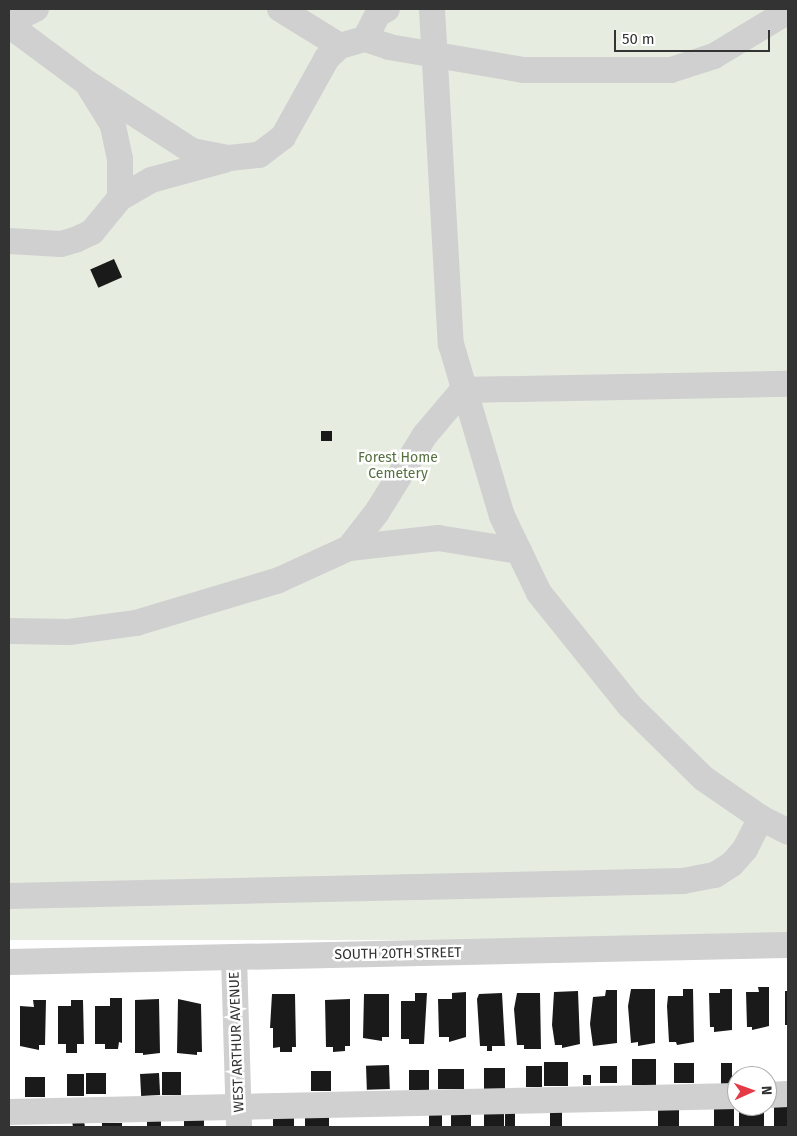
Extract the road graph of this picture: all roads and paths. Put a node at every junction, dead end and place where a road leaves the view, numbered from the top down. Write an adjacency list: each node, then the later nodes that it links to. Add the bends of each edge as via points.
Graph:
1 (36, 9): 6 (street)
2 (280, 9): 8 (street)
3 (388, 9): 7 (street, via 378,14)
4 (432, 9): 9 (street)
5 (783, 15): 9 (street, via 714,56 671,70 524,70)
6 (9, 23): 10 (street)
7 (365, 39): 8 (street); 9 (street)
8 (340, 46): 11 (street, via 327,58 283,137 259,155)
9 (434, 55): 15 (street, via 451,344)
10 (87, 83): 11 (street, via 192,151); 12 (street, via 113,125 120,159)
11 (229, 158): 12 (street, via 152,180)
12 (120, 198): 13 (street, via 92,232 75,240 61,244)
13 (9, 241)
14 (788, 384): 15 (street)
15 (463, 390): 16 (street, via 425,436); 17 (street, via 502,516)
16 (350, 548): 17 (street, via 438,538); 18 (street, via 279,580 136,623 69,632)
17 (519, 551): 19 (street, via 539,593 630,706 702,778)
18 (9, 631)
19 (761, 818): 20 (street); 21 (street, via 745,849 732,864 715,875 683,881)
20 (788, 832)
21 (9, 896)
22 (788, 945): 23 (street, SOUTH 20TH STREET)
23 (234, 957): 24 (street, SOUTH 20TH STREET); 27 (street, WEST ARTHUR AVENUE)
24 (9, 962)
25 (727, 1096): 27 (street)
26 (9, 1112): 27 (street)
27 (239, 1116)

